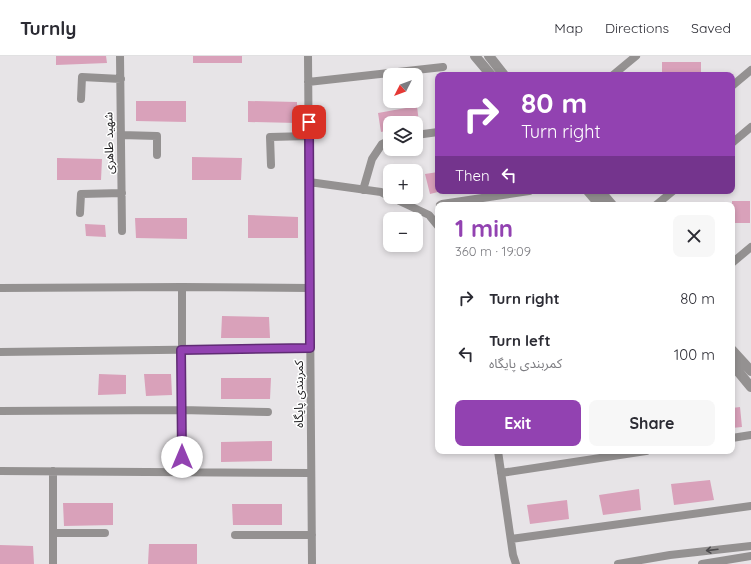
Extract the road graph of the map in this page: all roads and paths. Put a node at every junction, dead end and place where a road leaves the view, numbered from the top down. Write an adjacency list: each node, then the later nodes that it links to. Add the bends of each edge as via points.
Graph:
1 (120, 56): 11 (street, شهید طاهری)
2 (308, 56): 12 (street, کمربندی پایگاه)
3 (475, 56): 8 (street)
4 (489, 56): 9 (street)
5 (636, 56): 10 (street)
6 (444, 67): 12 (street)
7 (751, 70): 13 (street)
8 (488, 72)
9 (502, 72)
10 (617, 72)
11 (121, 79): 14 (street, via 82,77); 18 (street, شهید طاهری)
12 (308, 82): 19 (street, کمربندی پایگاه)
13 (735, 83)
14 (80, 99)
15 (751, 127): 20 (street)
16 (435, 132): 17 (street)
17 (423, 134)
18 (121, 135): 22 (street, via 157,136); 26 (street, شهید طاهری)
19 (309, 136): 23 (street, via 270,137); 24 (street, کمربندی پایگاه)
20 (735, 140)
21 (383, 144): 25 (street, via 372,158)
22 (157, 155)
23 (271, 165)
24 (309, 182): 25 (street); 46 (street, کمربندی پایگاه)
25 (363, 190): 27 (street)
26 (122, 193): 38 (street, via 81,194); 41 (street, شهید طاهری)
27 (383, 193)
28 (509, 194): 32 (street)
29 (591, 194): 33 (street)
30 (603, 194): 34 (street)
31 (669, 194): 35 (street)
32 (455, 202)
33 (597, 202)
34 (609, 202)
35 (660, 202)
36 (405, 204): 39 (street)
37 (435, 210): 39 (street)
38 (80, 213)
39 (429, 215): 40 (street)
40 (435, 222)
41 (122, 231)
42 (751, 247): 43 (street)
43 (735, 260)
44 (182, 287): 45 (street); 46 (street); 48 (street)
45 (0, 288)
46 (310, 288): 47 (street, کمربندی پایگاه)
47 (310, 348): 48 (street); 65 (street, کمربندی پایگاه)
48 (181, 350): 49 (street); 54 (street)
49 (0, 352)
50 (735, 353): 52 (street)
51 (735, 368): 53 (street)
52 (751, 371)
53 (751, 387)
54 (182, 410): 55 (street); 56 (street); 63 (street)
55 (0, 411)
56 (268, 412)
57 (751, 435): 58 (street)
58 (735, 438)
59 (498, 454): 64 (street)
60 (625, 454): 64 (street)
61 (0, 471): 62 (street)
62 (53, 471): 63 (street); 67 (street)
63 (182, 472): 65 (street)
64 (501, 472): 71 (street)
65 (311, 473): 70 (street, کمربندی پایگاه)
66 (751, 506): 71 (street)
67 (53, 533): 68 (street); 74 (street)
68 (105, 533)
69 (235, 535): 70 (street)
70 (312, 535): 75 (street, کمربندی پایگاه)
71 (511, 539): 76 (street)
72 (751, 546): 77 (street, one-way to 77)
73 (751, 556): 78 (street)
74 (53, 564)
75 (312, 564)
76 (516, 564)
77 (618, 564)
78 (702, 564)

